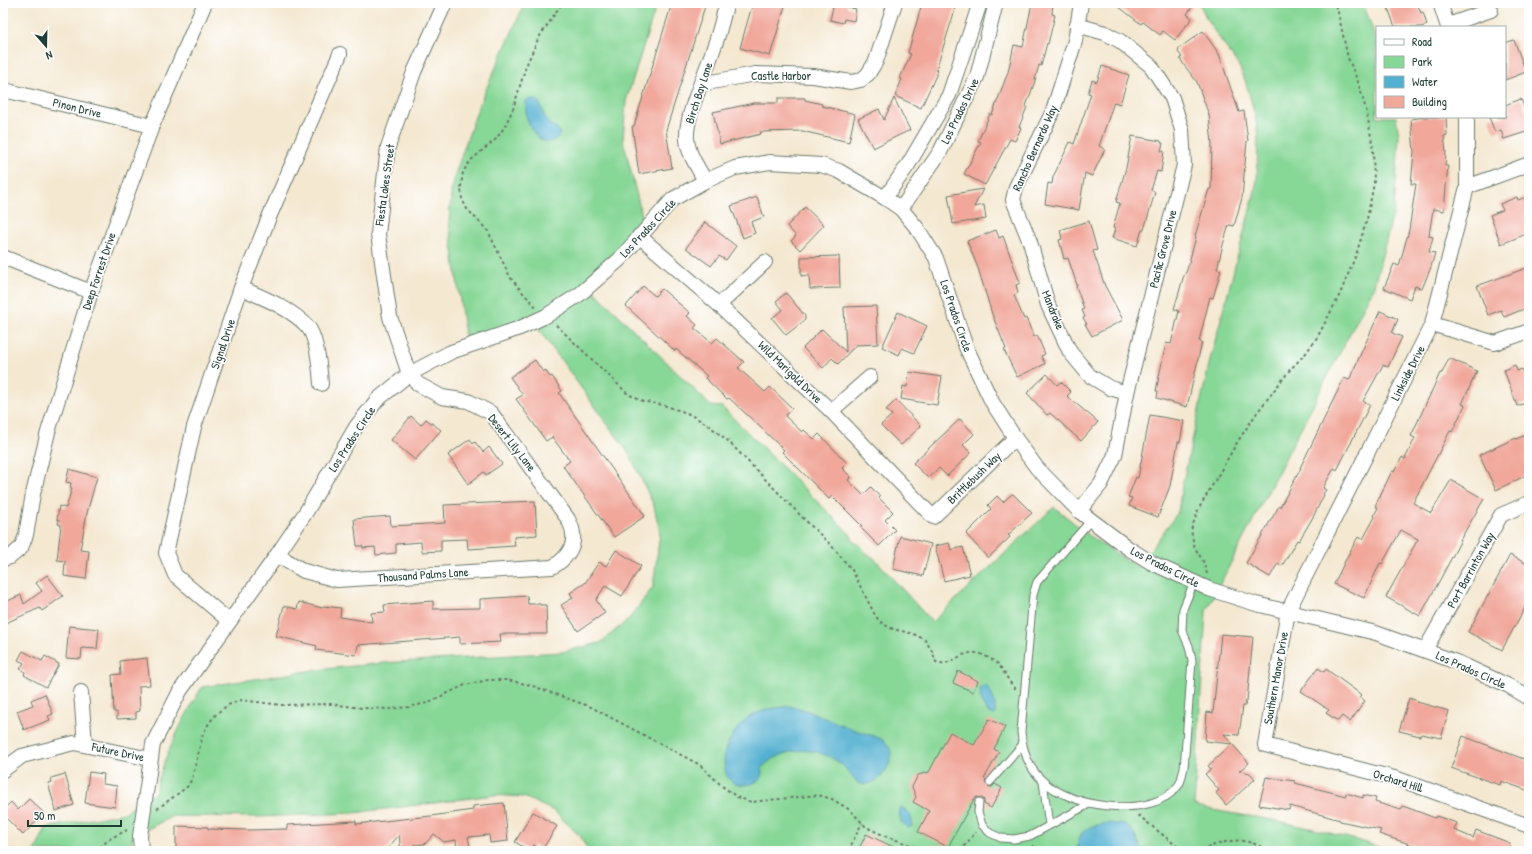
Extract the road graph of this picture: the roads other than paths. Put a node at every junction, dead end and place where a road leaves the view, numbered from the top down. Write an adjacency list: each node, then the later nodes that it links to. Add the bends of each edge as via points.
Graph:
1 (205, 3): 16 (street, Deep Forrest Drive)
2 (445, 3): 31 (street, Fiesta Lakes Street, via 414,72 388,147 378,234 390,317)
3 (727, 3): 13 (street, Birch Bay Lane)
4 (895, 3): 13 (street, Castle Harbor, via 876,61 861,80 851,82 813,76 755,74)
5 (980, 3): 20 (street, Los Prados Drive, via 948,95 908,165)
6 (996, 3): 22 (street, Los Prados Drive, via 977,77 940,152)
7 (1081, 3): 10 (street, Rancho Bernardo Way)
8 (1440, 3): 11 (street)
9 (1490, 10): 11 (street)
10 (1077, 25): 21 (street, Rancho Bernardo Way, via 1075,41 1053,111 1016,186); 34 (street, Pacific Grove Drive, via 1120,41 1151,66 1172,98 1182,130 1184,164)
11 (1448, 26)
12 (340, 54): 26 (street, Signal Drive, via 270,215)
13 (701, 84): 18 (street, Birch Bay Lane, via 688,122 686,137 688,150)
14 (3, 89): 16 (street, Pinon Drive)
15 (1467, 118): 19 (street, Linkside Drive)
16 (152, 126): 27 (street, Deep Forrest Drive)
17 (1529, 164): 19 (street)
18 (705, 180): 20 (street, Los Prados Circle, via 735,168 770,162 821,165 839,171); 23 (street, Los Prados Circle, via 673,200)
19 (1466, 187): 29 (street, Linkside Drive)
20 (885, 198): 22 (street, Los Prados Circle)
21 (1013, 200): 34 (street, Mandrake, via 1030,242 1048,305 1070,352 1090,376 1110,388)
22 (901, 209): 36 (street, Los Prados Circle, via 936,258 966,347 992,402)
23 (640, 236): 28 (street, Wild Marigold Drive); 31 (street, Los Prados Circle, via 619,260 580,294 546,316 520,328 451,352)
24 (3, 257): 27 (street)
25 (765, 262): 28 (street)
26 (242, 288): 33 (street, via 283,307 309,328 318,354); 46 (street, Signal Drive, via 194,428 166,553 175,575)
27 (91, 292): 43 (street, Deep Forrest Drive, via 48,432 26,535 21,548)
28 (719, 305): 35 (street, Wild Marigold Drive)
29 (1432, 324): 30 (street, via 1495,343); 45 (street, Linkside Drive)
30 (1529, 331)
31 (409, 374): 41 (street, Desert Lily Lane, via 418,384 442,397 468,401 491,413 568,519 574,534); 42 (street, Los Prados Circle, via 377,400 356,427 306,512)
32 (870, 377): 35 (street)
33 (321, 384)
34 (1127, 393): 38 (street, Pacific Grove Drive, via 1115,455 1101,484)
35 (831, 412): 39 (street, Wild Marigold Drive)
36 (1015, 438): 38 (street, Los Prados Circle, via 1038,468); 39 (street, Brittlebush Way)
37 (1529, 503): 47 (street, Port Barrinton Way, via 1501,515)
38 (1080, 511): 40 (street, Los Prados Circle)
39 (933, 517)
40 (1091, 520): 44 (street, Los Prados Circle, via 1146,559); 51 (lane, via 1037,582 1033,595)
41 (570, 552): 42 (street, Thousand Palms Lane, via 552,567 337,580 304,572)
42 (277, 555): 46 (street, Los Prados Circle)
43 (3, 559)
44 (1197, 584): 45 (street, Los Prados Circle, via 1256,604); 58 (lane, via 1183,609 1182,630 1192,660 1184,768 1180,784 1171,794 1158,801 1129,807)
45 (1288, 611): 47 (street, Los Prados Circle, via 1376,633); 52 (street, Southern Manor Drive)
46 (229, 621): 53 (street, Los Prados Circle, via 180,691 153,744)
47 (1425, 650): 49 (street, Los Prados Circle, via 1466,666)
48 (81, 692): 50 (street, Future Drive)
49 (1529, 698)
50 (86, 745): 53 (street, Future Drive); 54 (street, Future Drive, via 74,743 22,756)
51 (1022, 745): 55 (lane); 56 (lane, via 1026,758)
52 (1265, 745): 60 (street, Orchard Hill, via 1398,780)
53 (150, 759): 61 (street, Los Prados Circle, via 140,836)
54 (3, 770)
55 (990, 782)
56 (1043, 782): 58 (lane, via 1066,796); 59 (lane)
57 (979, 802): 59 (lane, via 978,812 982,825 990,833 1001,838 1030,836)
58 (1088, 804): 59 (lane)
59 (1049, 825)
60 (1529, 826)
61 (141, 851)

